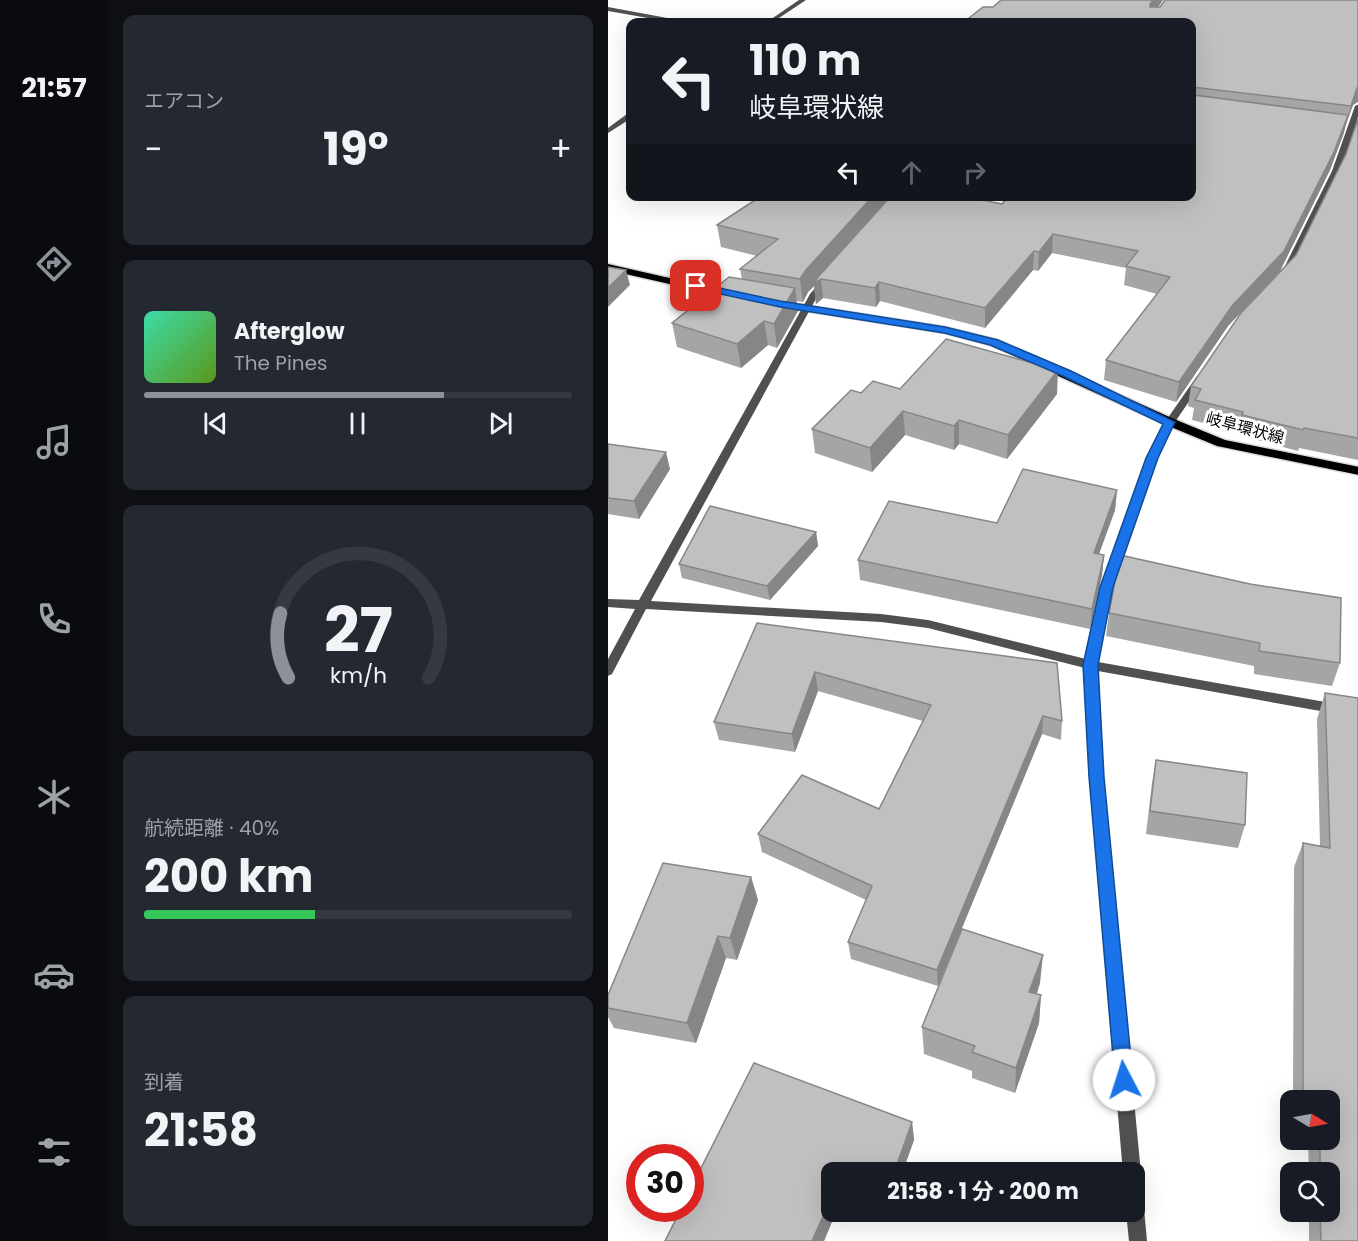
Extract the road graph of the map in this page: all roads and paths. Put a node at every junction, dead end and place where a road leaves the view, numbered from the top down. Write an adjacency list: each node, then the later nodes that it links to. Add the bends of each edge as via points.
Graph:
1 (803, 0): 4 (street)
2 (608, 9): 3 (street)
3 (656, 18)
4 (776, 18)
5 (1358, 106): 7 (street)
6 (626, 119): 8 (street)
7 (1348, 128): 11 (street, via 1336,171 1286,273)
8 (608, 131)
9 (608, 267): 12 (main road)
10 (829, 278): 14 (street)
11 (1278, 281)
12 (747, 298)
13 (769, 302): 14 (main road, 岐阜環状線)
14 (807, 308): 16 (main road, 岐阜環状線, via 945,330 994,342); 19 (street)
15 (1208, 366): 16 (street)
16 (1170, 422): 17 (main road, 岐阜環状線, via 1222,443); 20 (street, via 1152,458 1106,587)
17 (1358, 471)
18 (608, 603): 19 (street)
19 (642, 605): 20 (street, via 928,624); 21 (street)
20 (1091, 665): 22 (street); 23 (street, via 1097,777)
21 (608, 671)
22 (1358, 712)
23 (1131, 1162)
24 (1136, 1222): 25 (street)
25 (1138, 1241)

